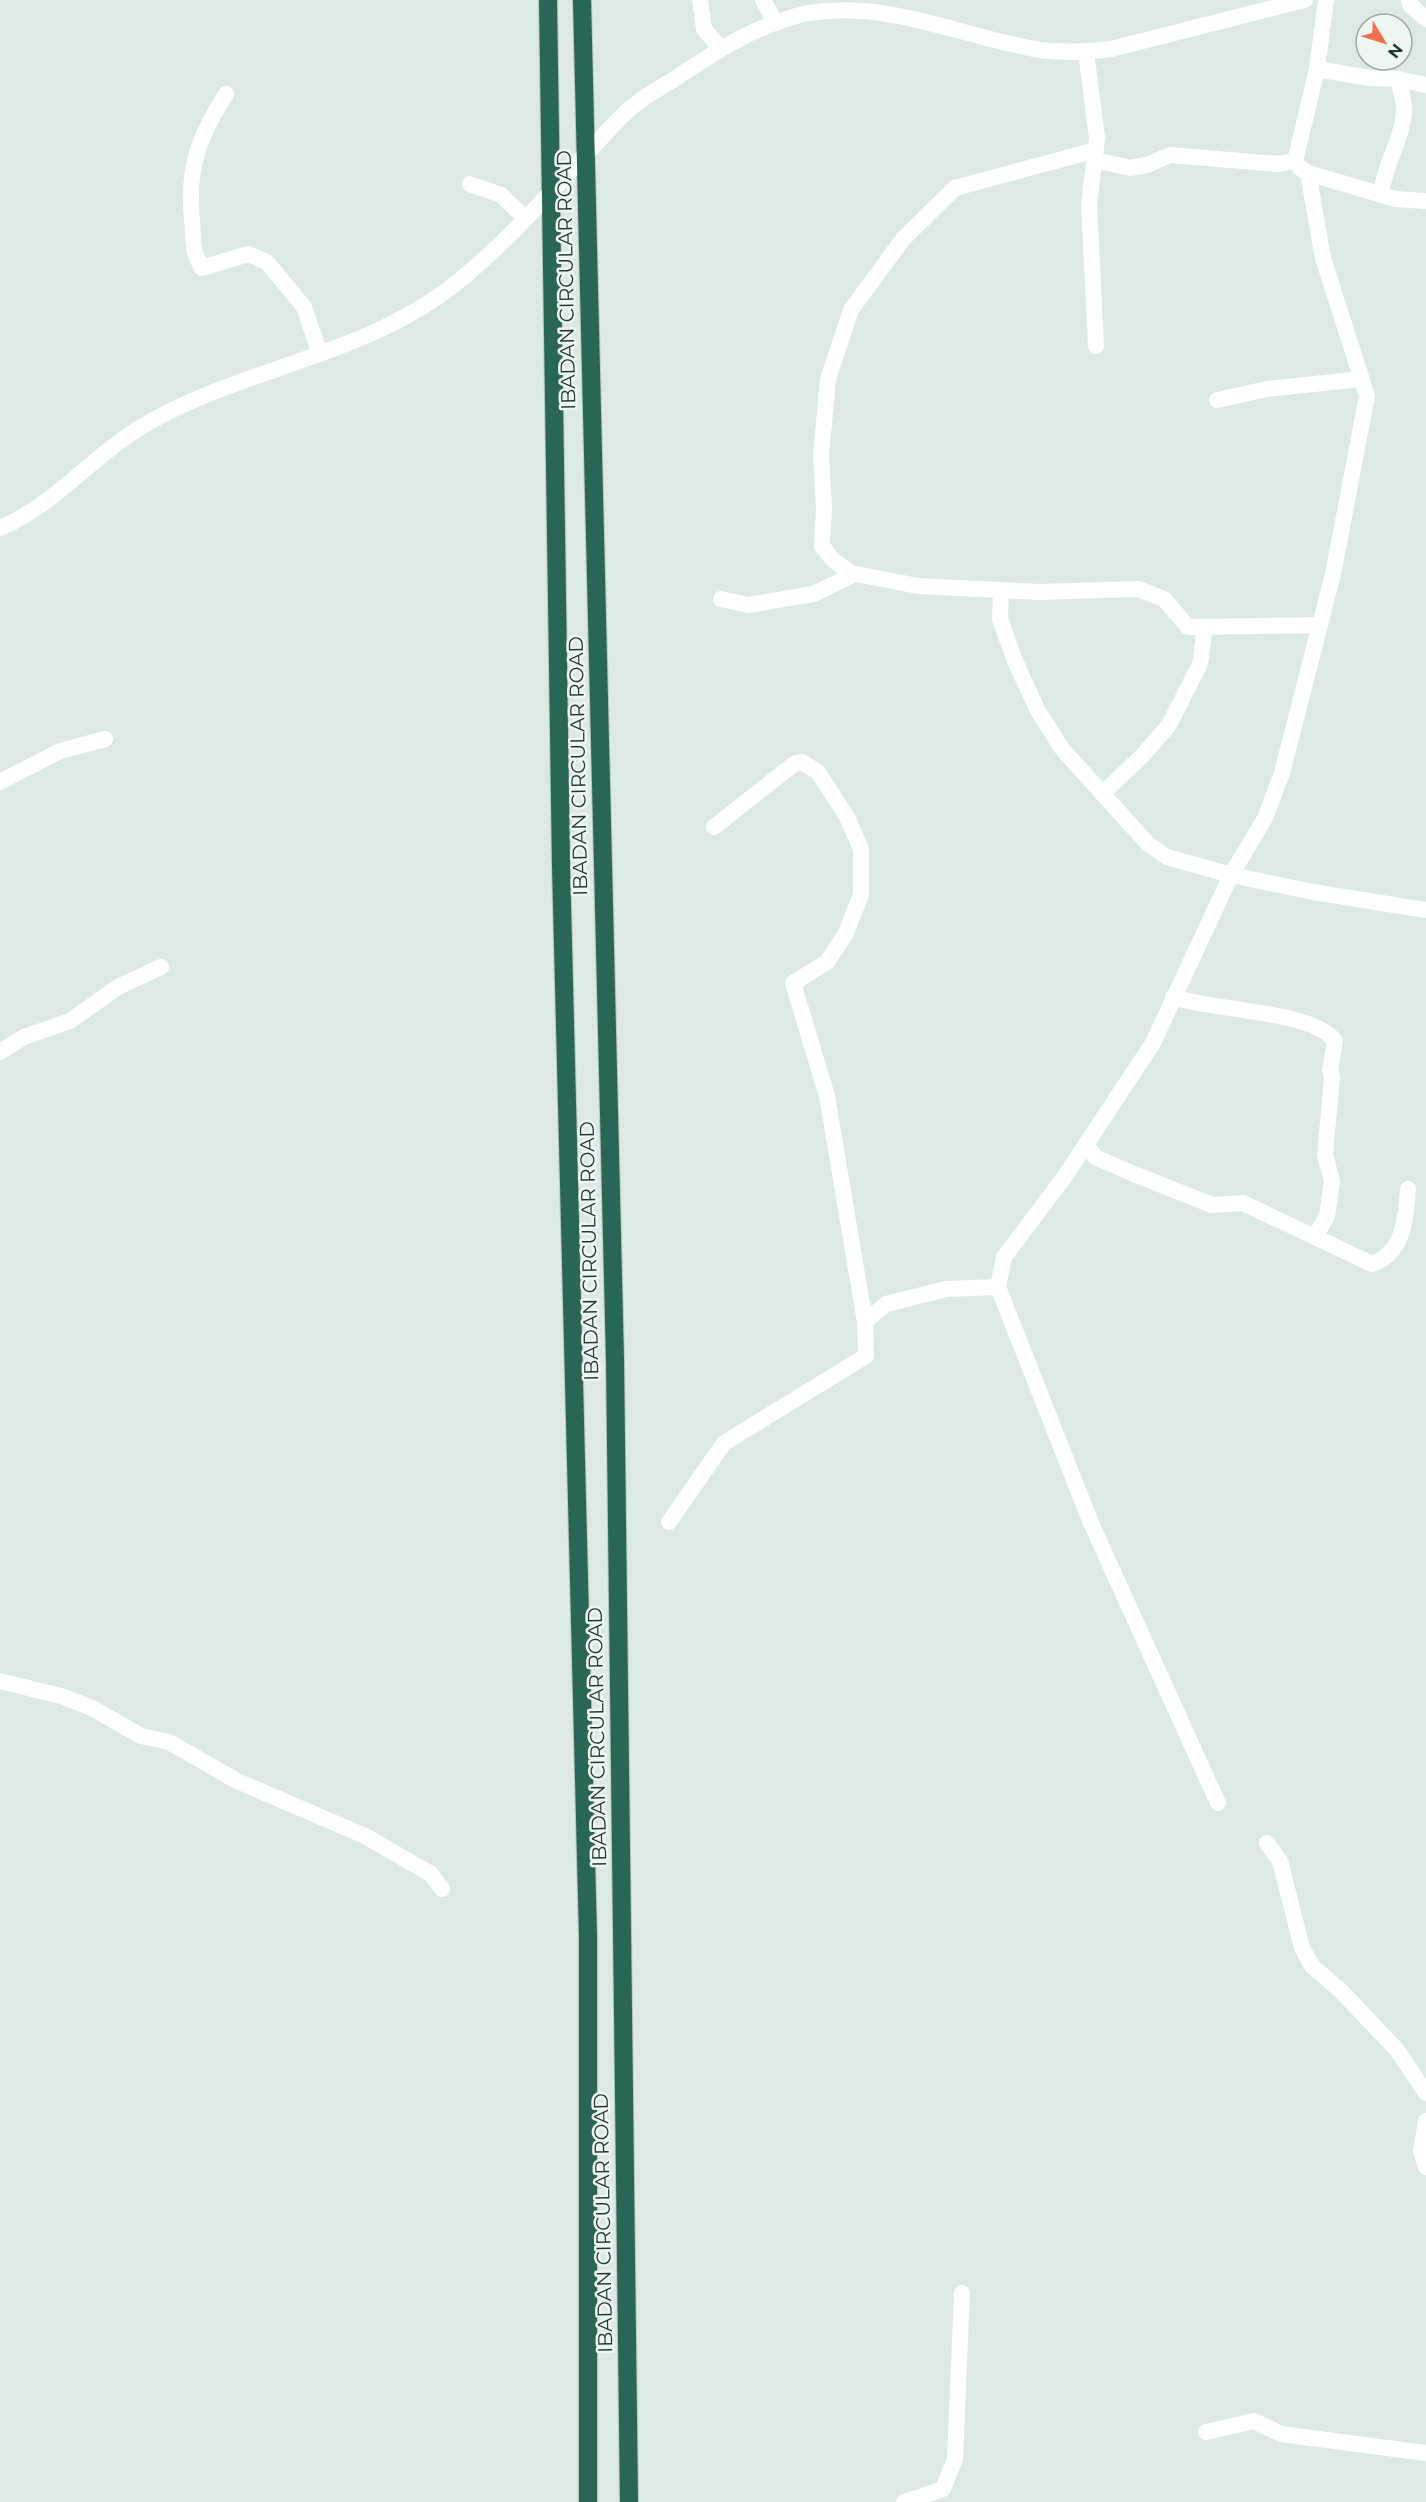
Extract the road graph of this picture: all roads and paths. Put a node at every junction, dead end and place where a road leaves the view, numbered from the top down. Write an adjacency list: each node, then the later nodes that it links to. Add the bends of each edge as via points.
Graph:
1 (548, 0): 58 (highway, IBADAN CIRCULAR ROAD, via 561,865 588,1937)
2 (582, 0): 59 (highway, IBADAN CIRCULAR ROAD, via 615,1360)
3 (700, 0): 10 (street, via 704,29)
4 (763, 0): 9 (street)
5 (1305, 0): 11 (street)
6 (1326, 0): 12 (street)
7 (1405, 2): 8 (street)
8 (1426, 19)
9 (776, 23): 10 (street, via 748,32); 11 (street, via 809,13 860,8 929,19 1042,50)
10 (721, 49): 22 (street, via 632,106)
11 (1086, 52): 16 (street, via 1097,138)
12 (1317, 69): 13 (street); 17 (street)
13 (1398, 80): 14 (street); 20 (street, via 1404,111 1400,134 1383,175)
14 (1426, 85)
15 (226, 94): 24 (street, via 192,164 189,184 193,253 202,268 248,254 267,262 304,307)
16 (1095, 157): 17 (street, via 1130,168 1170,156 1278,164); 23 (street, via 1089,204); 28 (street, via 955,188 903,239 851,310 828,379 821,456 822,546)
17 (1295, 161): 18 (street)
18 (1308, 173): 20 (street); 25 (street, via 1323,258)
19 (470, 184): 22 (street, via 501,195)
20 (1381, 194): 21 (street)
21 (1424, 201)
22 (525, 218): 24 (street, via 457,282 411,315 350,345)
23 (1096, 346)
24 (320, 354): 27 (street, via 195,399 139,429 25,518)
25 (1361, 379): 26 (street, via 1267,389); 31 (street, via 1367,396)
26 (1217, 400)
27 (0, 528)
28 (851, 573): 29 (street, via 918,586); 30 (street, via 813,594 748,605)
29 (1001, 590): 32 (street, via 1138,589 1164,599 1188,627); 35 (street, via 1000,619 1038,711 1063,750)
30 (721, 599)
31 (1320, 625): 32 (street); 37 (street, via 1282,773 1265,818)
32 (1205, 627): 35 (street, via 1200,664 1169,726)
33 (105, 739): 34 (street, via 60,751)
34 (0, 782)
35 (1103, 793): 37 (street, via 1148,844 1167,857)
36 (714, 826): 46 (street, via 794,764 802,762 818,772 848,817 861,849 861,895 845,935 827,962 794,983 826,1096)
37 (1231, 875): 38 (street, via 1336,897); 40 (street)
38 (1426, 910)
39 (161, 967): 41 (street, via 118,987 70,1021 24,1037)
40 (1173, 997): 42 (street, via 1153,1043); 44 (street, via 1193,1004 1308,1022 1328,1031 1335,1041 1325,1155 1332,1181 1327,1216)
41 (0, 1052)
42 (1086, 1144): 44 (street, via 1095,1157 1182,1194 1212,1205 1243,1203); 45 (street, via 1004,1257)
43 (1408, 1189): 44 (street, via 1406,1221 1399,1241 1382,1261 1372,1264)
44 (1316, 1237)
45 (998, 1287): 46 (street, via 946,1289 886,1304); 49 (street, via 1091,1523)
46 (865, 1322): 47 (street, via 866,1356 724,1443)
47 (669, 1522)
48 (0, 1681): 51 (street, via 61,1696 92,1708 141,1736 169,1742 237,1781 365,1836 431,1875)
49 (1218, 1803)
50 (1267, 1844): 52 (street, via 1280,1861 1302,1948 1312,1966 1397,2050)
51 (442, 1889)
52 (1425, 2091)
53 (1426, 2121): 54 (street, via 1421,2151)
54 (1426, 2167)
55 (962, 2293): 60 (street, via 955,2458 943,2489)
56 (1206, 2432): 57 (street, via 1254,2421 1281,2433)
57 (1426, 2453)
58 (588, 2502)
59 (629, 2502)
60 (904, 2502)

